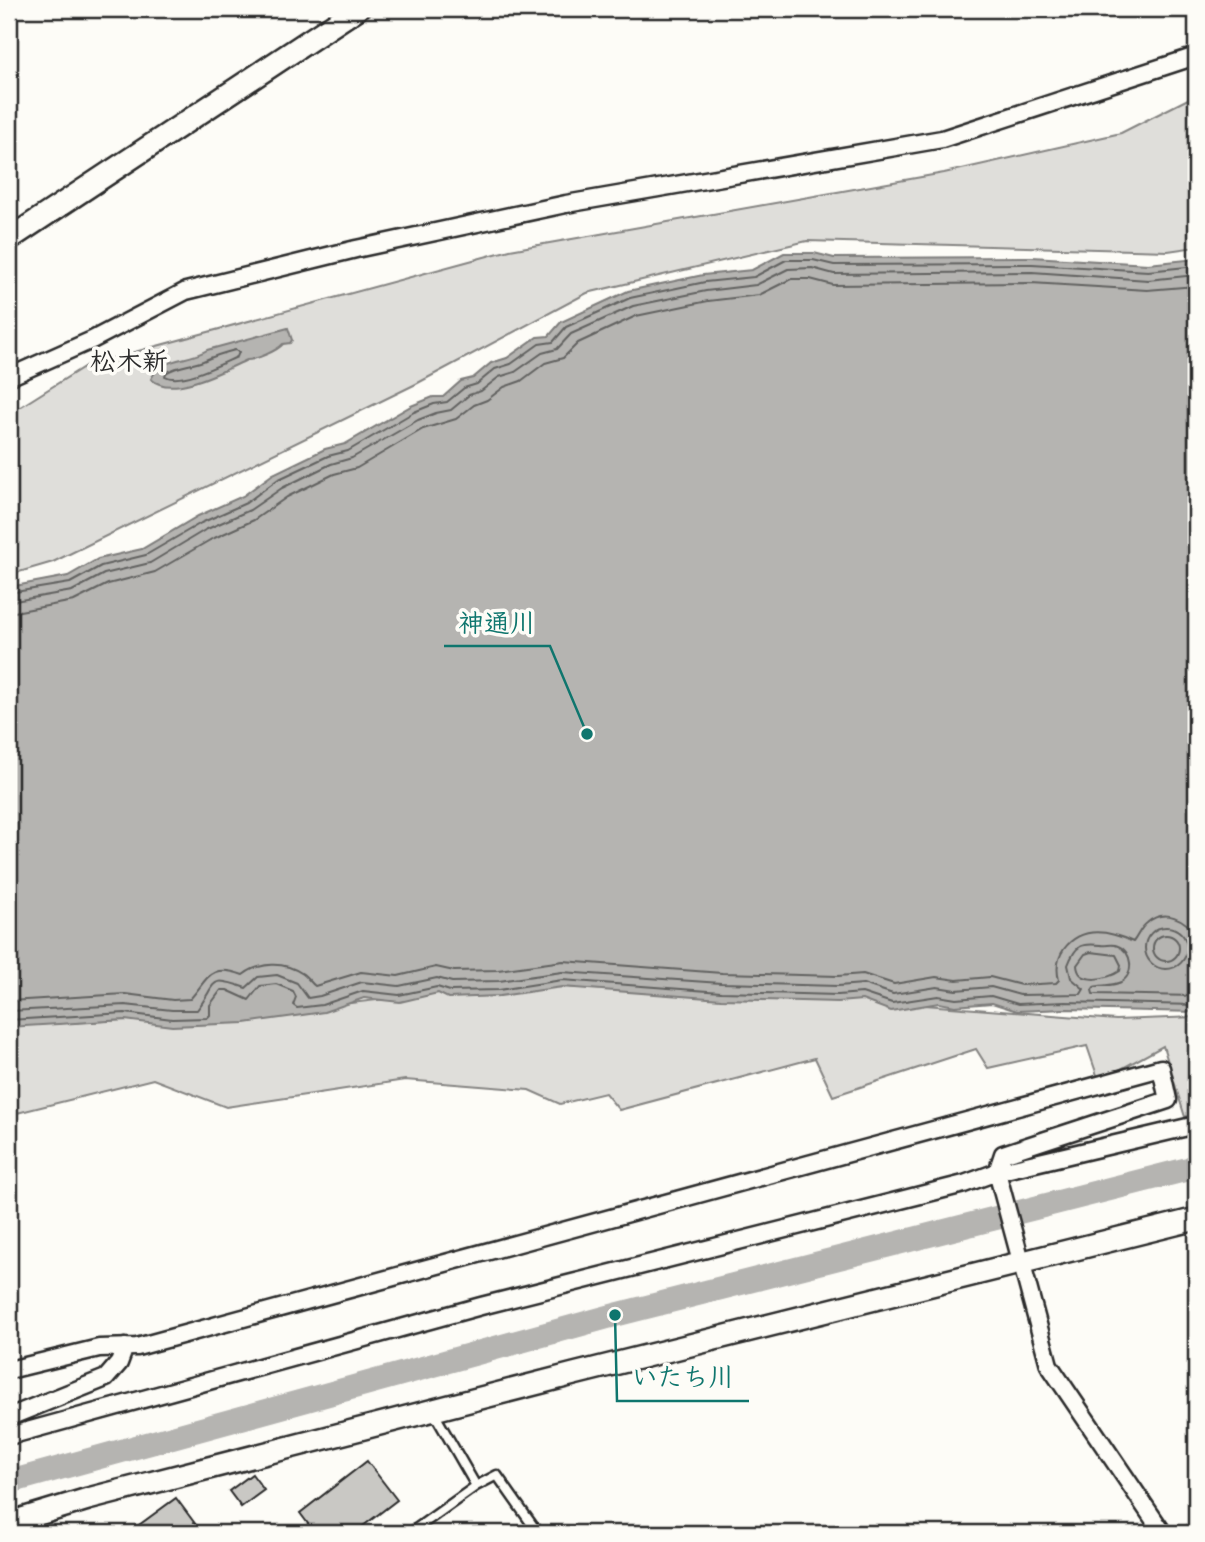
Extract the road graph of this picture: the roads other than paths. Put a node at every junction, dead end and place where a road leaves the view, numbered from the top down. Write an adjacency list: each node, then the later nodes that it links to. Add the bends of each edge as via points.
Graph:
1 (357, 9): 3 (street)
2 (1196, 56): 4 (street, via 942,139 566,204 186,291)
3 (9, 239)
4 (9, 377)
5 (1196, 1125): 6 (street)
6 (999, 1177): 8 (street); 9 (street, via 1003,1154 1168,1100 1161,1068); 13 (street, via 481,1306)
7 (1196, 1219): 8 (street)
8 (1019, 1253): 11 (street); 18 (street, via 1049,1365)
9 (125, 1347): 10 (street, via 99,1348); 12 (street, via 106,1378)
10 (9, 1370)
11 (433, 1410): 14 (lane); 15 (street)
12 (9, 1417)
13 (9, 1436)
14 (476, 1486): 16 (lane); 17 (lane, via 498,1475)
15 (9, 1523)
16 (410, 1533)
17 (538, 1533)
18 (1163, 1533)

